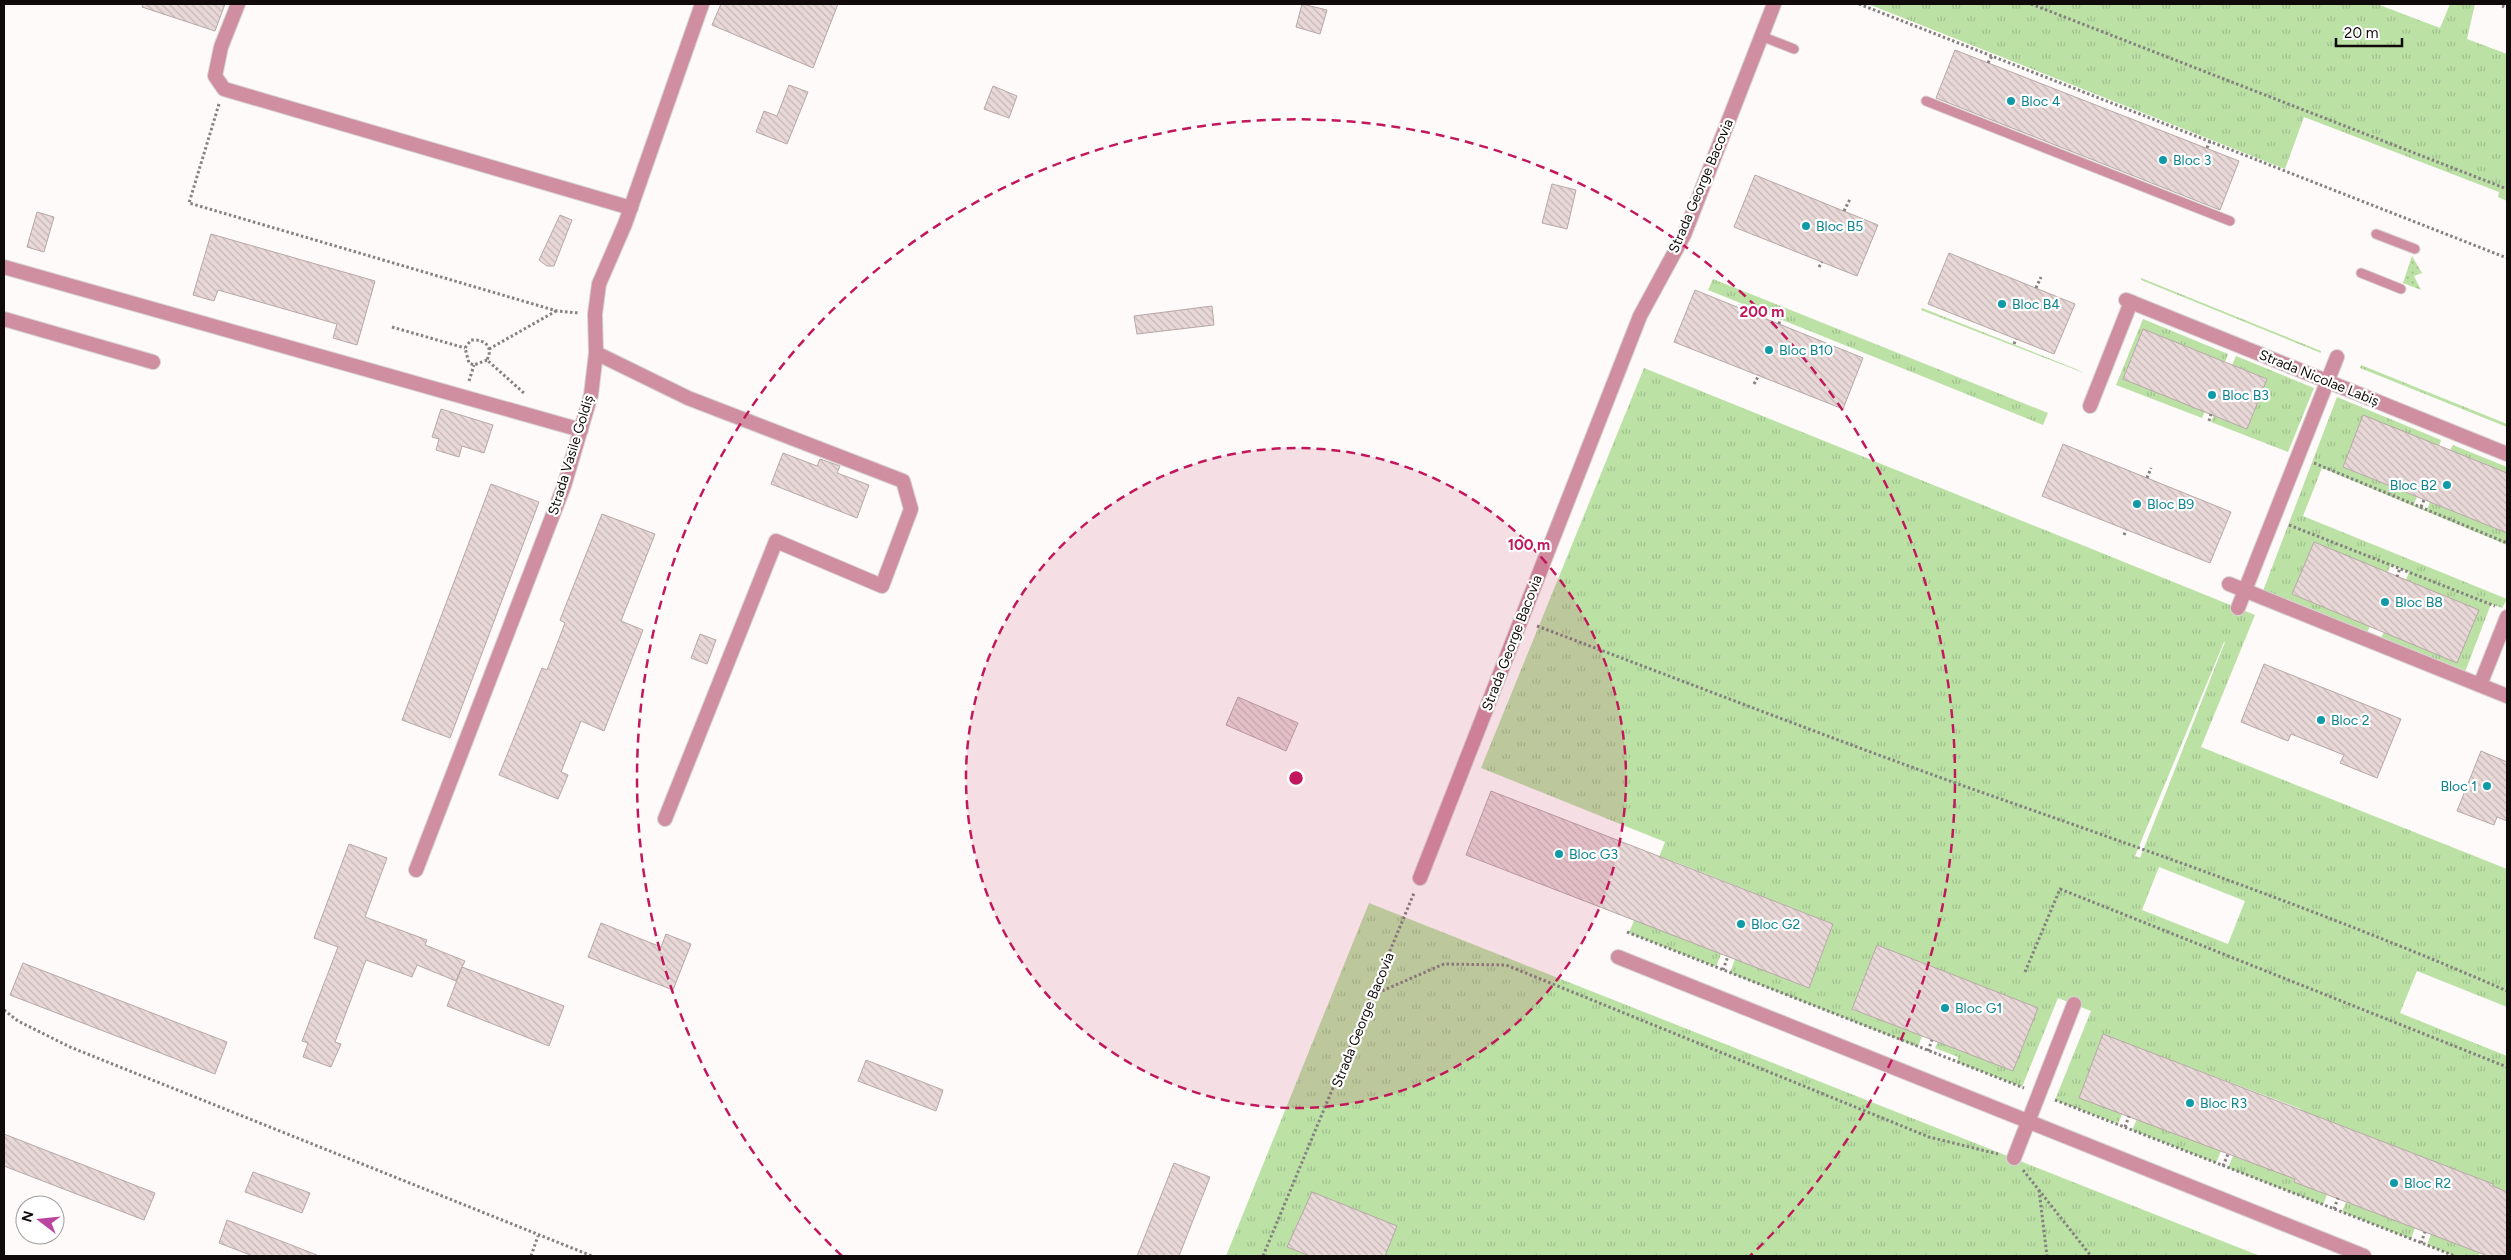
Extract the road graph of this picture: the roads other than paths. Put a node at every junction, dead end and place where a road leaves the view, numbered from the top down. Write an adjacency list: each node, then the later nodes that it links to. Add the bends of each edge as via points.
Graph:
1 (238, 4): 7 (street, via 220,47 215,76 224,89)
2 (702, 4): 7 (street, Strada Vasile Goldiș)
3 (1774, 4): 4 (street, Strada George Bacovia)
4 (1762, 36): 5 (lane); 30 (street, Strada George Bacovia, via 1684,235 1640,316)
5 (1794, 49)
6 (1926, 101): 8 (lane)
7 (631, 208): 15 (street, Strada Vasile Goldiș, via 599,284 595,314)
8 (2230, 222)
9 (2376, 234): 10 (lane)
10 (2415, 249)
11 (4, 266): 20 (street)
12 (2361, 273): 13 (lane)
13 (2400, 289)
14 (4, 319): 17 (street)
15 (596, 353): 20 (street, Strada Vasile Goldiș, via 591,395); 28 (street, via 688,398 903,481 911,509 882,586 776,541)
16 (2337, 357): 18 (street)
17 (153, 362)
18 (2328, 381): 19 (street, Strada Nicolae Labiș, via 2128,301); 21 (street, Strada Nicolae Labiș); 23 (street)
19 (2090, 406)
20 (581, 430): 29 (street, Strada Vasile Goldiș, via 564,486)
21 (2507, 454)
22 (2229, 584): 23 (street)
23 (2245, 590): 24 (street); 26 (street)
24 (2238, 608)
25 (2504, 613): 26 (street)
26 (2480, 685): 27 (street)
27 (2507, 696)
28 (665, 819)
29 (416, 870)
30 (1420, 878)
31 (1618, 958): 33 (street)
32 (2074, 1004): 33 (street)
33 (2028, 1123): 34 (street); 35 (street)
34 (2014, 1158)
35 (2364, 1256)

